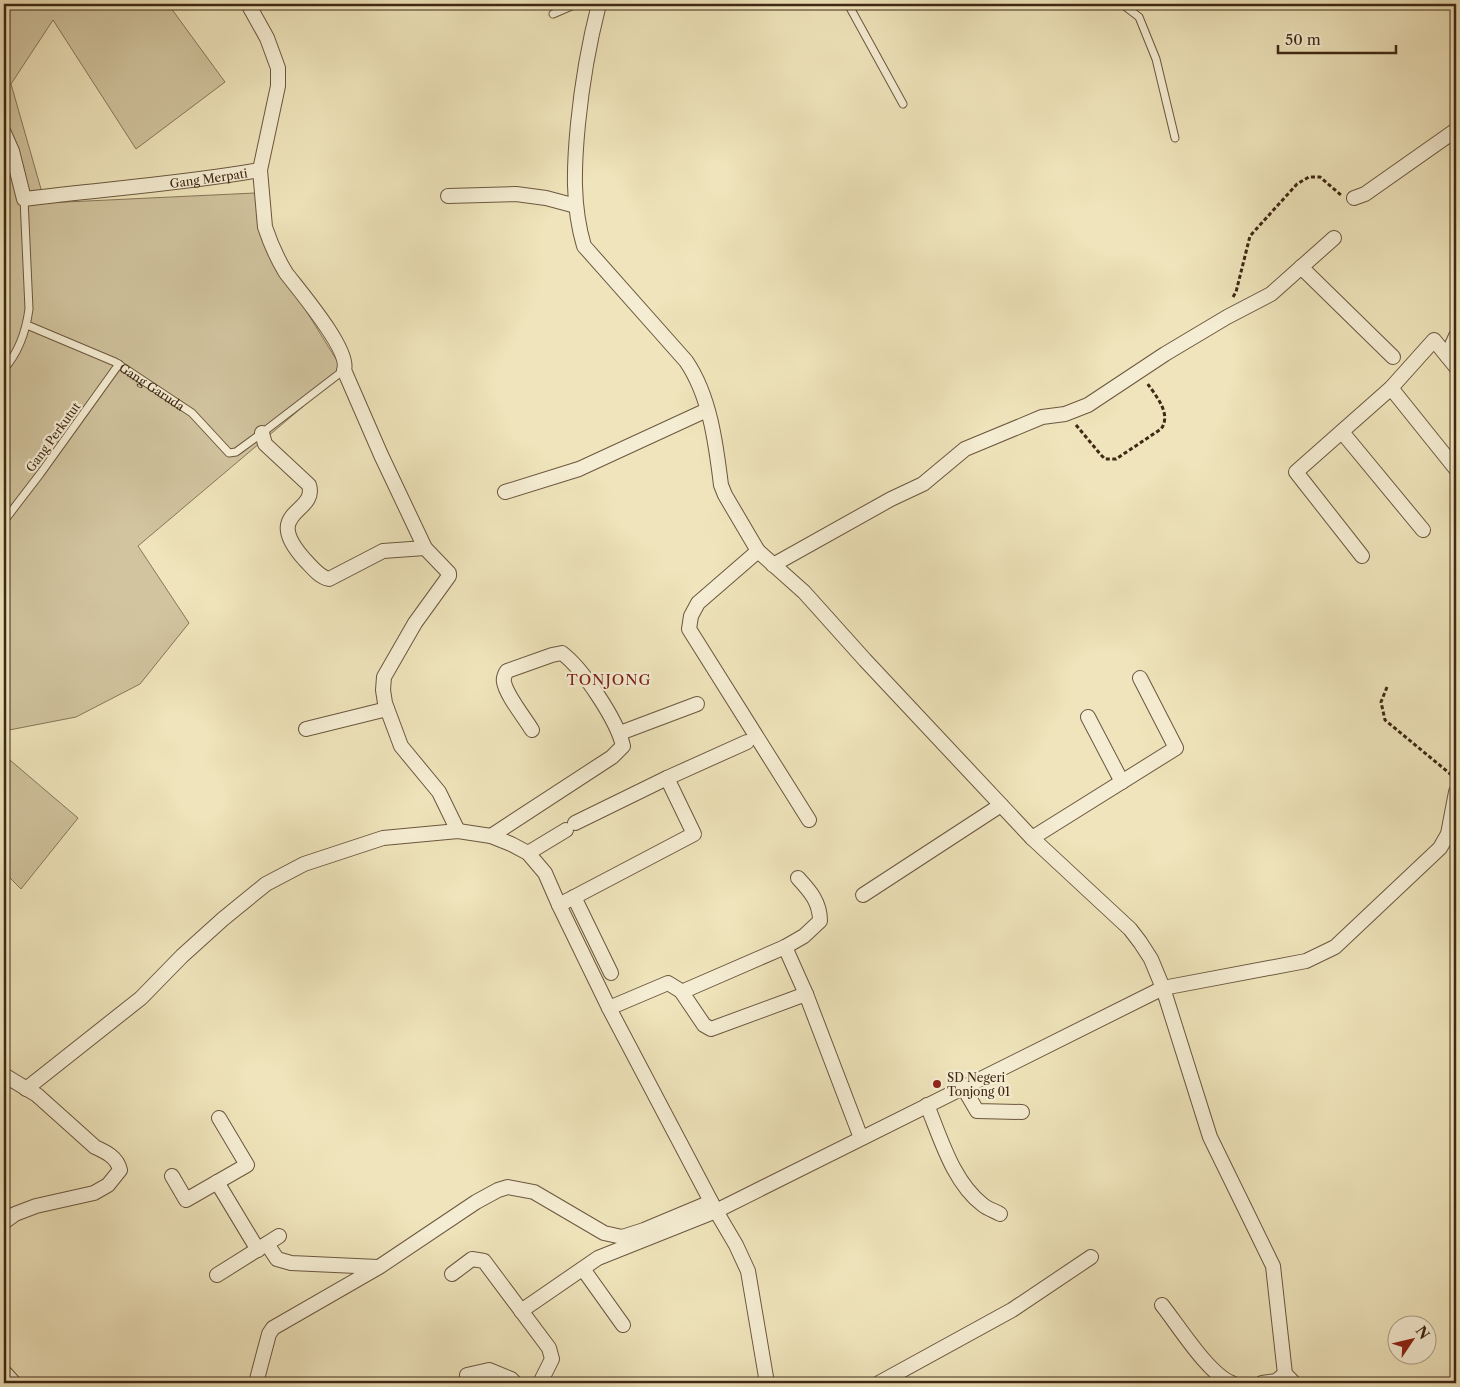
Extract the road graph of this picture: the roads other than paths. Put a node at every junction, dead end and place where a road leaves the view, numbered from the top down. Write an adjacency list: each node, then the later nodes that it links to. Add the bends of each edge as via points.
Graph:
1 (248, 4): 11 (street, via 267,38 278,68 278,86)
2 (576, 4): 6 (lane)
3 (599, 4): 15 (street, via 580,103 575,159)
4 (848, 4): 7 (lane)
5 (1122, 4): 10 (lane, via 1139,17 1156,59)
6 (553, 14)
7 (903, 104)
8 (1456, 130): 14 (street, via 1365,194)
9 (4, 133): 13 (street)
10 (1175, 138)
11 (260, 170): 13 (street, Gang Merpati, via 209,179); 25 (street, Gang Merpati, via 268,235 285,271 338,345 346,366)
12 (448, 196): 15 (street, via 516,194)
13 (24, 198): 18 (lane)
14 (1354, 198)
15 (576, 206): 27 (street, via 584,246 686,361 695,374)
16 (1334, 238): 17 (street)
17 (1301, 267): 21 (street); 37 (street, via 1271,294 1165,354 1088,405 1065,414 1042,417 965,449 923,484)
18 (27, 325): 22 (lane, Gang Garuda); 24 (lane)
19 (1456, 336): 20 (street)
20 (1447, 356): 23 (street); 26 (street, via 1434,340)
21 (1393, 357)
22 (119, 364): 29 (lane, Gang Garuda, via 192,413 229,453 236,452); 32 (lane, Gang Perkutut)
23 (1456, 367)
24 (4, 369)
25 (344, 370): 29 (lane, Gang Garuda); 34 (street, Gang Merpati)
26 (1391, 388): 28 (street); 30 (street)
27 (707, 410): 31 (street, via 579,469); 35 (street, via 725,495)
28 (1342, 432): 33 (street); 36 (street, via 1296,472)
29 (262, 433): 34 (street, via 265,444 309,486 310,499 292,514 287,534 318,573 329,579 383,551)
30 (1456, 470)
31 (505, 492)
32 (4, 521)
33 (1423, 530)
34 (425, 548): 40 (street, via 449,576 415,622 384,677)
35 (758, 551): 37 (street); 50 (street, via 698,603 689,629)
36 (1362, 556)
37 (773, 565): 49 (street, via 804,592)
38 (1140, 678): 47 (street, via 1176,748)
39 (698, 704): 44 (street)
40 (387, 709): 42 (street); 51 (street, via 401,746 440,792)
41 (1088, 717): 47 (street)
42 (306, 730)
43 (532, 730): 44 (street, via 508,692 504,676 507,671 562,653 572,660 590,684)
44 (620, 732): 52 (street, via 623,746 612,756)
45 (747, 742): 46 (street)
46 (667, 778): 54 (street); 57 (street, via 694,834)
47 (1122, 782): 53 (street)
48 (1456, 792): 61 (street, via 1448,834 1440,848 1335,946 1306,961)
49 (1001, 805): 53 (street); 56 (street)
50 (809, 820)
51 (458, 831): 52 (street); 67 (street, via 383,838 304,864 266,884 182,956 141,998)
52 (491, 836): 54 (street)
53 (1032, 838): 61 (street, via 1130,929 1151,959)
54 (528, 853): 58 (street, via 545,873)
55 (798, 878): 59 (street, via 812,893 820,921 804,936)
56 (863, 895)
57 (574, 897): 58 (street); 60 (street)
58 (558, 905): 64 (street)
59 (784, 947): 62 (street); 63 (street)
60 (611, 973)
61 (1163, 988): 66 (street); 89 (street, via 1210,1137 1273,1266)
62 (681, 990): 63 (street, via 704,1025 711,1029); 64 (street, via 668,983)
63 (806, 994): 71 (street)
64 (609, 1008): 74 (street)
65 (4, 1074): 67 (street)
66 (964, 1087): 68 (street); 69 (street, via 977,1112)
67 (26, 1089): 76 (street, via 42,1099 95,1147 118,1162 120,1170 108,1185 94,1193 36,1206)
68 (927, 1105): 71 (street); 75 (street, via 955,1171 984,1206)
69 (1022, 1112)
70 (219, 1118): 73 (street, via 247,1165)
71 (861, 1138): 74 (street)
72 (172, 1176): 73 (street, via 186,1200)
73 (217, 1182): 78 (street)
74 (713, 1207): 80 (street, via 622,1237 604,1233 534,1192 508,1187 476,1202); 81 (street, via 598,1258); 94 (street, via 748,1271)
75 (1000, 1214)
76 (4, 1222)
77 (280, 1236): 78 (street)
78 (262, 1247): 80 (street, via 277,1259 291,1263); 83 (street)
79 (1090, 1257): 95 (street, via 1012,1310)
80 (378, 1267): 91 (street, via 273,1328)
81 (583, 1269): 85 (street); 86 (street)
82 (452, 1274): 85 (street, via 472,1259 484,1261)
83 (217, 1275)
84 (1162, 1305): 96 (street, via 1205,1360 1224,1380)
85 (521, 1311): 93 (street, via 549,1348 552,1359)
86 (623, 1325)
87 (4, 1372): 90 (street)
88 (467, 1375): 92 (street, via 489,1370)
89 (1290, 1379): 97 (street)
90 (14, 1383)
91 (256, 1383)
92 (515, 1383)
93 (540, 1383)
94 (767, 1383)
95 (879, 1383)
96 (1232, 1383)
97 (1262, 1383)

